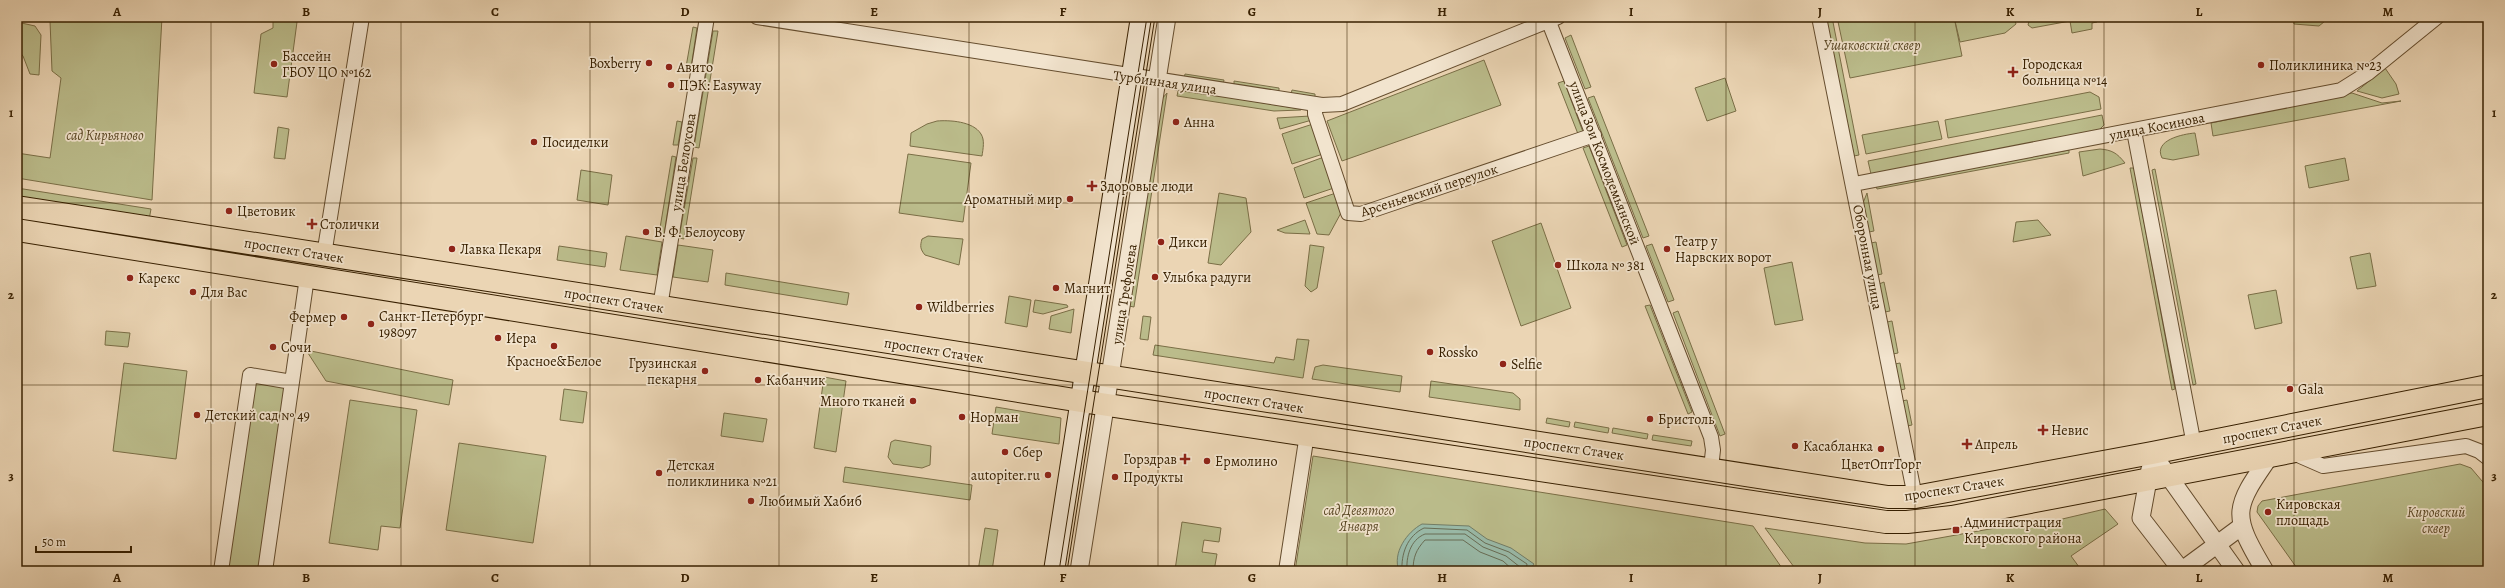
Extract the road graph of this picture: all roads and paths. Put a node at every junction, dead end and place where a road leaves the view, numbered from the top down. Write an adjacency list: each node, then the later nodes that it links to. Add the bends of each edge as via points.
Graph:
1 (362, 17): 17 (street)
2 (707, 17): 19 (street, улица Белоусова)
3 (757, 17): 9 (street, Турбинная улица)
4 (1141, 17): 9 (main road, улица Трефолева)
5 (1167, 17): 10 (street, улица Трефолева)
6 (1819, 17): 14 (street, Оборонная улица)
7 (2437, 17): 12 (street, улица Косинова, via 2368,73 2341,90)
8 (1551, 18): 11 (street, Турбинная улица, via 1342,104); 13 (street, улица Зои Космодемьянской)
9 (1132, 77): 10 (street, Турбинная улица); 20 (main road, улица Трефолева)
10 (1157, 81): 11 (street, Турбинная улица); 21 (street, улица Трефолева)
11 (1315, 105): 13 (street, Арсеньевский переулок, via 1314,114 1348,212 1361,214)
12 (2134, 131): 14 (street, улица Косинова); 28 (street)
13 (1594, 135): 32 (street, улица Зои Космодемьянской, via 1711,436)
14 (1854, 184): 34 (street, Оборонная улица)
15 (17, 207): 17 (main road, проспект Стачек)
16 (17, 230): 18 (main road, проспект Стачек)
17 (324, 255): 19 (main road, проспект Стачек)
18 (307, 277): 22 (street); 24 (main road, проспект Стачек)
19 (660, 307): 20 (main road, проспект Стачек)
20 (1085, 374): 21 (main road, проспект Стачек); 24 (main road, улица Трефолева)
21 (1110, 378): 25 (street, улица Трефолева); 32 (main road, проспект Стачек)
22 (292, 382): 37 (street, via 250,375); 38 (street)
23 (2488, 386): 28 (main road, проспект Стачек)
24 (1081, 401): 25 (main road, проспект Стачек); 39 (main road, улица Трефолева)
25 (1106, 405): 27 (main road, проспект Стачек); 40 (street, улица Трефолева)
26 (2488, 414): 30 (main road, проспект Стачек)
27 (1307, 434): 33 (main road, проспект Стачек, via 1886,522 1952,517); 41 (street)
28 (2194, 445): 29 (main road, проспект Стачек)
29 (2152, 453): 33 (street); 34 (main road, проспект Стачек)
30 (2281, 454): 31 (street, via 2323,466 2466,446 2480,451); 33 (main road, проспект Стачек); 35 (street, via 2245,494 2240,510)
31 (2488, 458)
32 (1712, 468): 34 (main road, проспект Стачек, via 1888,497)
33 (2158, 477): 36 (street); 42 (street, via 2141,518)
34 (1915, 497)
35 (2242, 526): 36 (street); 44 (street)
36 (2217, 545): 42 (street); 43 (street)
37 (221, 571)
38 (266, 571)
39 (1054, 571)
40 (1079, 571)
41 (1286, 571)
42 (2182, 571)
43 (2236, 571)
44 (2264, 571)

